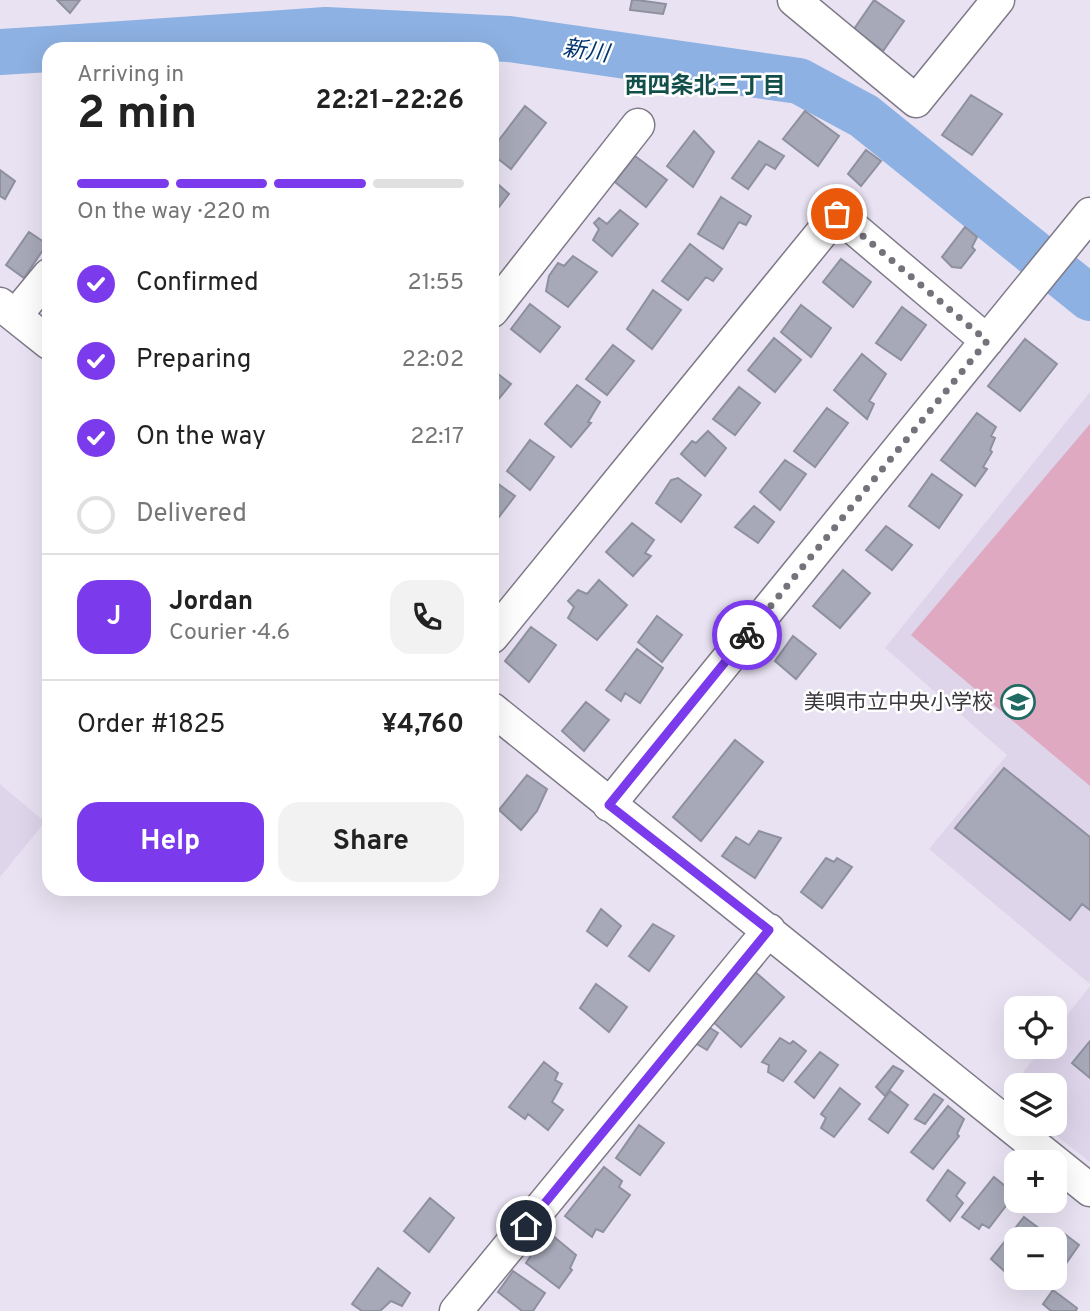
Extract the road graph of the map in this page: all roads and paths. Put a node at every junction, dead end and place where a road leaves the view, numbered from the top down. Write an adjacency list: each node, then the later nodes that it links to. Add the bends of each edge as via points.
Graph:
1 (794, 0): 2 (street, via 916,101)
2 (999, 0)
3 (638, 125): 6 (street)
4 (1090, 214): 9 (street)
5 (42, 281): 7 (street)
6 (499, 302)
7 (8, 309): 8 (street)
8 (42, 337)
9 (987, 341): 10 (street, via 837,214); 12 (street)
10 (499, 628)
11 (499, 715): 12 (street)
12 (609, 805): 13 (street)
13 (769, 930): 14 (street); 15 (street)
14 (1090, 1190)
15 (456, 1311)

